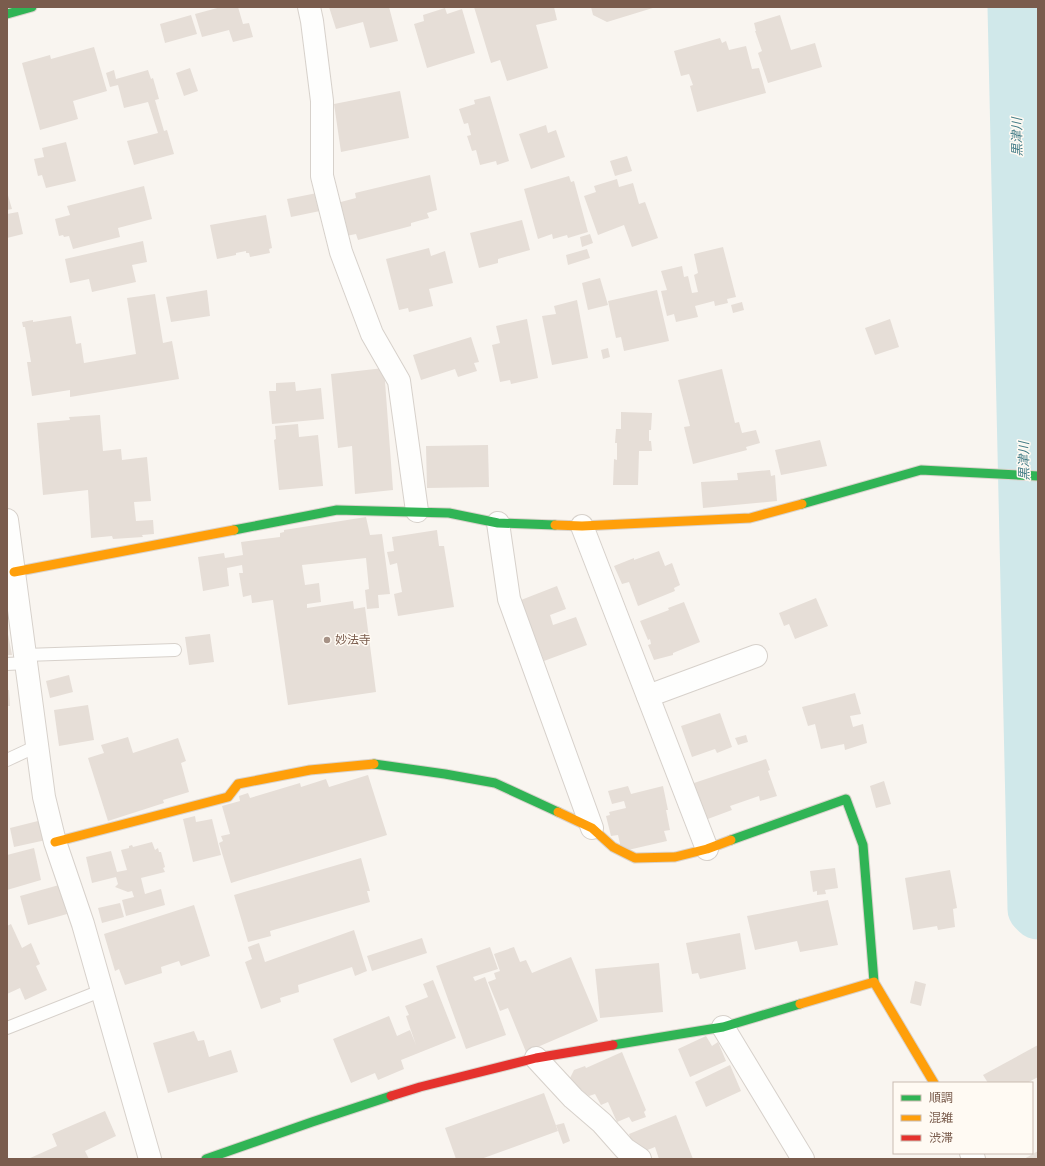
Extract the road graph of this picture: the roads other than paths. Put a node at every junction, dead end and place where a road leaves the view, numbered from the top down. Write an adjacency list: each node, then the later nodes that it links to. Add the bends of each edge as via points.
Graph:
1 (32, 7): 3 (street)
2 (309, 7): 5 (street, via 322,101 322,176 341,252 372,334 399,381)
3 (7, 14)
4 (1038, 476): 8 (street, via 921,470 750,518)
5 (417, 511): 7 (street, via 449,513); 9 (street, via 337,510)
6 (7, 520): 9 (street)
7 (498, 523): 8 (street); 16 (street, via 509,599)
8 (582, 526): 13 (street)
9 (12, 582): 12 (street)
10 (175, 650): 12 (lane)
11 (756, 656): 13 (street)
12 (19, 661): 14 (street)
13 (648, 696): 18 (street)
14 (37, 746): 15 (lane); 17 (street, via 44,797)
15 (7, 760)
16 (592, 828): 17 (street, via 495,783 372,764 310,770 238,784 228,797); 18 (street, via 613,847 635,858 675,857)
17 (55, 842): 20 (street)
18 (707, 849): 19 (street, via 846,799 863,845)
19 (874, 982): 22 (street); 24 (street)
20 (103, 990): 21 (lane); 25 (street)
21 (7, 1028)
22 (723, 1028): 23 (street); 28 (street)
23 (536, 1058): 26 (street, via 412,1090); 27 (street, via 625,1149)
24 (933, 1082)
25 (150, 1159)
26 (206, 1159)
27 (640, 1159)
28 (803, 1159)

